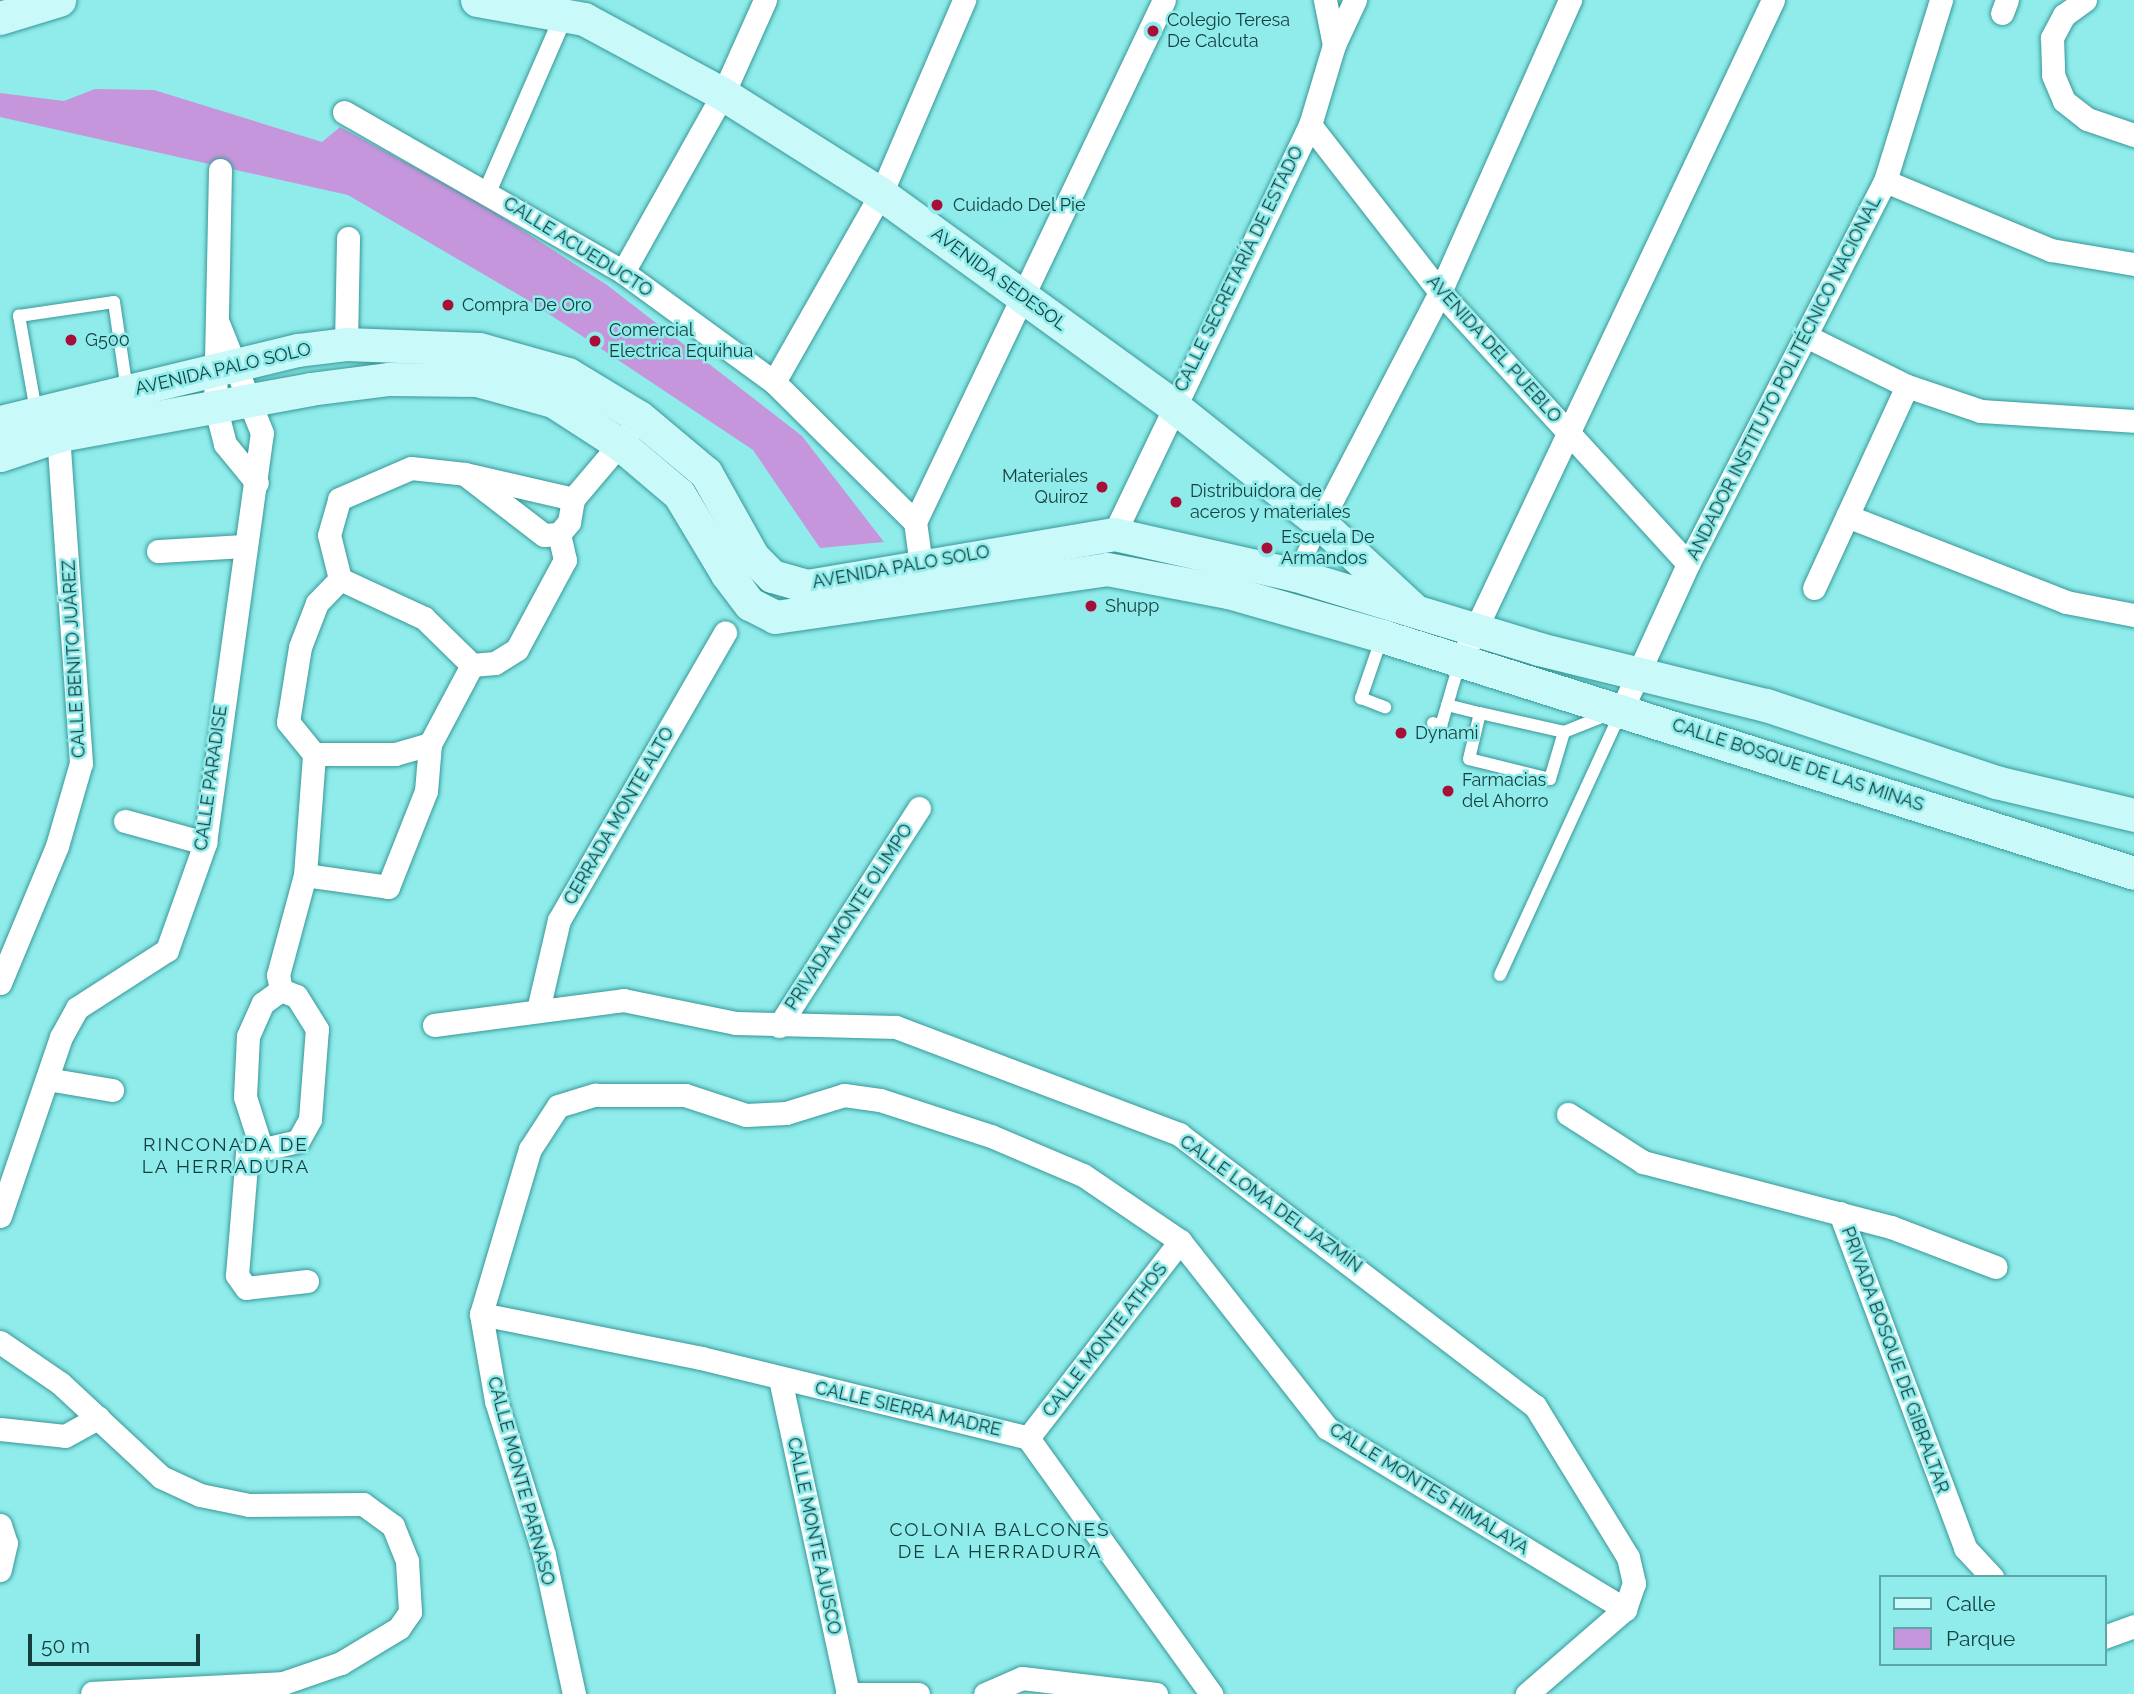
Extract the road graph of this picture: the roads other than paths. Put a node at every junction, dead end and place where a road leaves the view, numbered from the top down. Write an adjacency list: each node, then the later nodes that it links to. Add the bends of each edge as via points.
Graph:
1 (59, 0): 13 (main road)
2 (477, 0): 12 (main road, AVENIDA SEDESOL)
3 (765, 0): 15 (street)
4 (964, 0): 22 (street)
5 (1164, 0): 27 (street)
6 (1325, 0): 14 (street)
7 (1355, 0): 14 (street, CALLE SECRETARÍA DE ESTADO)
8 (1570, 0): 26 (street)
9 (1773, 0): 41 (street)
10 (1941, 0): 20 (street, ANDADOR INSTITUTO POLITÉCNICO NACIONAL)
11 (2085, 0): 18 (street, via 2064,15 2052,38 2053,75 2064,100 2087,119)
12 (568, 6): 15 (main road, AVENIDA SEDESOL); 21 (street)
13 (0, 18)
14 (1334, 45): 17 (street, CALLE SECRETARÍA DE ESTADO)
15 (723, 94): 22 (main road, AVENIDA SEDESOL); 25 (street)
16 (344, 112): 21 (street, CALLE ACUEDUCTO)
17 (1310, 125): 26 (street, AVENIDA DEL PUEBLO); 36 (street, CALLE SECRETARÍA DE ESTADO)
18 (2134, 135)
19 (220, 170): 30 (street, CALLE PARADISE, via 218,323)
20 (1885, 181): 24 (street, via 2051,250); 28 (street, ANDADOR INSTITUTO POLITÉCNICO NACIONAL)
21 (488, 190): 25 (street, CALLE ACUEDUCTO)
22 (881, 194): 27 (main road, AVENIDA SEDESOL); 31 (street)
23 (348, 238): 29 (street)
24 (2134, 264)
25 (623, 272): 31 (street, CALLE ACUEDUCTO)
26 (1440, 292): 41 (street, AVENIDA DEL PUEBLO); 49 (street)
27 (1020, 294): 36 (main road, AVENIDA SEDESOL); 48 (street)
28 (1808, 337): 32 (street); 54 (street, ANDADOR INSTITUTO POLITÉCNICO NACIONAL)
29 (346, 344): 30 (main road, AVENIDA PALO SOLO); 37 (main road, AVENIDA PALO SOLO, via 479,349 568,374)
30 (225, 368): 33 (main road, AVENIDA PALO SOLO); 34 (street, CALLE PARADISE); 35 (street)
31 (774, 382): 48 (street, CALLE ACUEDUCTO)
32 (1907, 386): 39 (street, via 1981,411); 47 (street)
33 (127, 391): 38 (main road, AVENIDA PALO SOLO); 38 (lane, via 114,302 19,316)
34 (253, 400): 35 (main road, AVENIDA PALO SOLO); 42 (main road, AVENIDA PALO SOLO, via 389,379 477,380 553,401); 45 (street, CALLE PARADISE, via 262,433)
35 (215, 405): 38 (main road, AVENIDA PALO SOLO); 45 (street, via 225,444)
36 (1172, 405): 49 (main road, AVENIDA SEDESOL); 51 (street, CALLE SECRETARÍA DE ESTADO)
37 (639, 416): 42 (street); 55 (main road, AVENIDA PALO SOLO, via 706,473 753,557 772,576 807,586)
38 (50, 417): 40 (main road, AVENIDA PALO SOLO); 43 (main road, AVENIDA PALO SOLO); 81 (street, CALLE BENITO JUÁREZ, via 81,763 57,846)
39 (2134, 421)
40 (0, 422)
41 (1571, 434): 54 (street, AVENIDA DEL PUEBLO); 63 (street)
42 (621, 445): 46 (street); 62 (main road, AVENIDA PALO SOLO, via 678,494 727,574 751,604 775,617 1107,569 1228,592)
43 (0, 455)
44 (465, 474): 46 (street); 50 (street, via 519,520 544,535); 57 (street, via 411,468 339,499 329,535)
45 (257, 483): 52 (street, CALLE PARADISE)
46 (573, 499): 50 (street, via 574,512)
47 (1847, 516): 58 (street); 60 (street, via 2066,602)
48 (915, 523): 55 (street)
49 (1320, 523): 56 (street); 59 (main road, AVENIDA SEDESOL)
50 (559, 534): 64 (street, via 565,560 517,649 495,663)
51 (1114, 534): 55 (main road, AVENIDA PALO SOLO); 56 (main road, AVENIDA PALO SOLO)
52 (245, 546): 53 (street); 77 (street, CALLE PARADISE)
53 (158, 551)
54 (1688, 564): 65 (street, ANDADOR INSTITUTO POLITÉCNICO NACIONAL)
55 (921, 565)
56 (1296, 575): 59 (main road, AVENIDA PALO SOLO)
57 (340, 579): 64 (street, via 424,618); 73 (street, via 317,603 300,647 288,722)
58 (1814, 588)
59 (1417, 613): 63 (main road, AVENIDA PALO SOLO)
60 (2134, 615)
61 (725, 633): 83 (street, CERRADA MONTE ALTO, via 559,920)
62 (1382, 636): 63 (main road, AVENIDA PALO SOLO); 67 (lane, via 1361,698)
63 (1467, 644): 65 (main road); 66 (lane); 68 (main road, CALLE BOSQUE DE LAS MINAS)
64 (472, 665): 72 (street)
65 (1639, 672): 68 (street, ANDADOR INSTITUTO POLITÉCNICO NACIONAL); 75 (main road, via 1779,709 1996,782)
66 (1447, 705): 69 (lane); 70 (lane, via 1441,726)
67 (1385, 707)
68 (1622, 709): 71 (lane); 78 (main road, CALLE BOSQUE DE LAS MINAS); 80 (lane)
69 (1480, 712): 71 (lane); 71 (lane, via 1469,759 1550,779)
70 (1433, 723)
71 (1564, 732)
72 (430, 744): 73 (street, via 395,754); 79 (street, via 426,792 388,887)
73 (314, 754): 79 (street)
74 (919, 808): 85 (street, PRIVADA MONTE OLIMPO)
75 (2134, 815)
76 (125, 821): 77 (street)
77 (205, 843): 86 (street, CALLE PARADISE, via 167,950 77,1008)
78 (2134, 873)
79 (305, 875): 82 (street, via 278,975)
80 (1500, 975)
81 (0, 983)
82 (281, 990): 89 (street, via 263,1003 248,1036 245,1097); 89 (street, via 296,996 317,1029 310,1119 299,1141)
83 (538, 1010): 84 (street, CALLE LOMA DEL JAZMÍN); 85 (street, CALLE LOMA DEL JAZMÍN, via 623,1000)
84 (434, 1025)
85 (779, 1026): 104 (street, CALLE LOMA DEL JAZMÍN, via 895,1027 1179,1134 1535,1406 1628,1558 1634,1583)
86 (47, 1079): 87 (street); 91 (street, CALLE PARADISE)
87 (112, 1090)
88 (1568, 1114): 90 (street, PRIVADA BOSQUE DE GIBRALTAR, via 1643,1162)
89 (261, 1147): 94 (street, via 247,1153 237,1275 246,1288)
90 (1840, 1213): 93 (street); 103 (street, PRIVADA BOSQUE DE GIBRALTAR, via 1965,1548)
91 (0, 1216)
92 (1180, 1241): 95 (street, CALLE MONTE PARNASO, via 1083,1175 991,1136 880,1100 844,1095 786,1113 746,1115 685,1095 595,1095 558,1106 530,1149); 100 (street, CALLE MONTE ATHOS); 104 (street, CALLE MONTES HIMALAYA, via 1327,1428)
93 (1996, 1267)
94 (307, 1281)
95 (481, 1314): 97 (street, CALLE SIERRA MADRE); 108 (street, CALLE MONTE PARNASO, via 496,1401 544,1555)
96 (0, 1342): 98 (street)
97 (780, 1379): 100 (street, CALLE SIERRA MADRE); 109 (street, CALLE MONTE AJUSCO)
98 (98, 1418): 99 (street, via 65,1436); 107 (street, via 161,1477 201,1495 249,1505 363,1504 393,1526 407,1561 413,1595 399,1628 341,1663 283,1683)
99 (0, 1429)
100 (1028, 1438): 113 (street)
101 (0, 1525): 102 (street, via 6,1543)
102 (0, 1570)
103 (1990, 1575)
104 (1625, 1608): 114 (street)
105 (2134, 1626): 106 (street)
106 (2106, 1636)
107 (92, 1693)
108 (574, 1694)
109 (847, 1694): 110 (street)
110 (918, 1694)
111 (985, 1694): 112 (street, via 1022,1678)
112 (1156, 1694)
113 (1211, 1694)
114 (1527, 1694)

